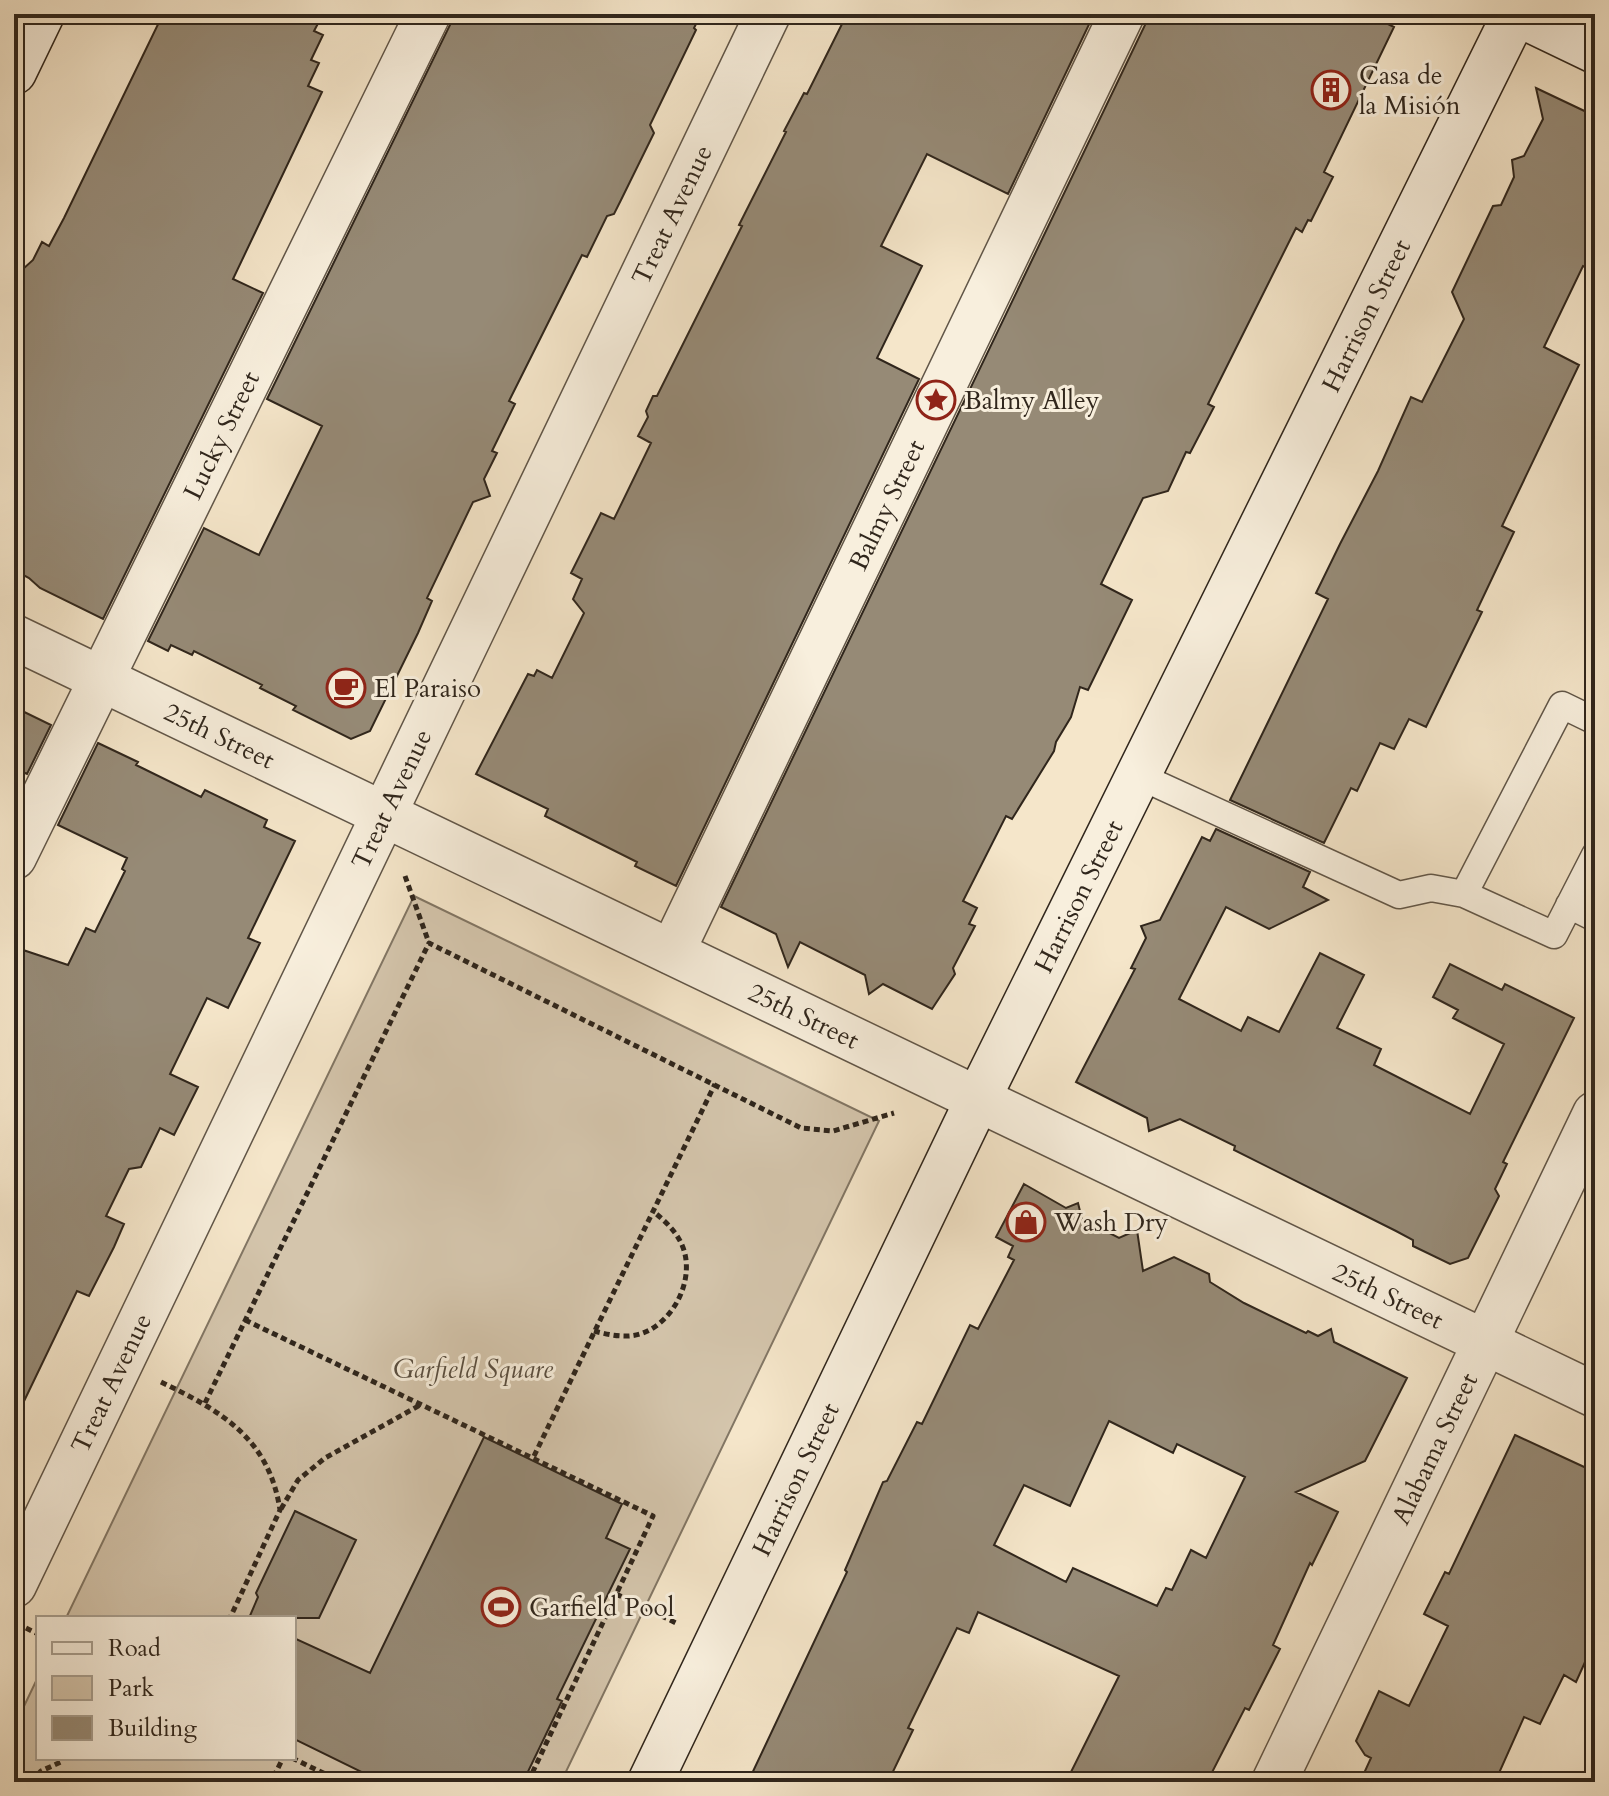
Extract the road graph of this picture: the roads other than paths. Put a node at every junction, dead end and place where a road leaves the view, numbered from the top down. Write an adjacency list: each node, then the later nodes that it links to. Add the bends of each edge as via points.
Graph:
1 (42, 14): 7 (street)
2 (428, 14): 9 (street, Lucky Street)
3 (768, 14): 12 (street, Treat Avenue)
4 (1122, 14): 18 (street, Balmy Street)
5 (1517, 14): 6 (street); 11 (street, Harrison Street)
6 (1595, 51)
7 (14, 72)
8 (14, 637): 9 (street, 25th Street)
9 (100, 679): 12 (street, 25th Street); 14 (street, Lucky Street)
10 (1595, 721): 15 (lane, via 1562,705)
11 (1139, 776): 15 (lane, via 1399,895 1431,888); 19 (street, Harrison Street)
12 (384, 814): 18 (street, 25th Street); 23 (street, Treat Avenue)
13 (1595, 855): 16 (lane)
14 (14, 857)
15 (1464, 894): 16 (lane, via 1554,935)
16 (1569, 905): 17 (lane)
17 (1595, 918)
18 (672, 952): 19 (street, 25th Street)
19 (978, 1099): 21 (street, 25th Street); 24 (street, Harrison Street)
20 (1595, 1114): 21 (street, Alabama Street)
21 (1485, 1342): 22 (street, 25th Street); 25 (street, Alabama Street)
22 (1595, 1395)
23 (14, 1585)
24 (650, 1782)
25 (1274, 1782)

